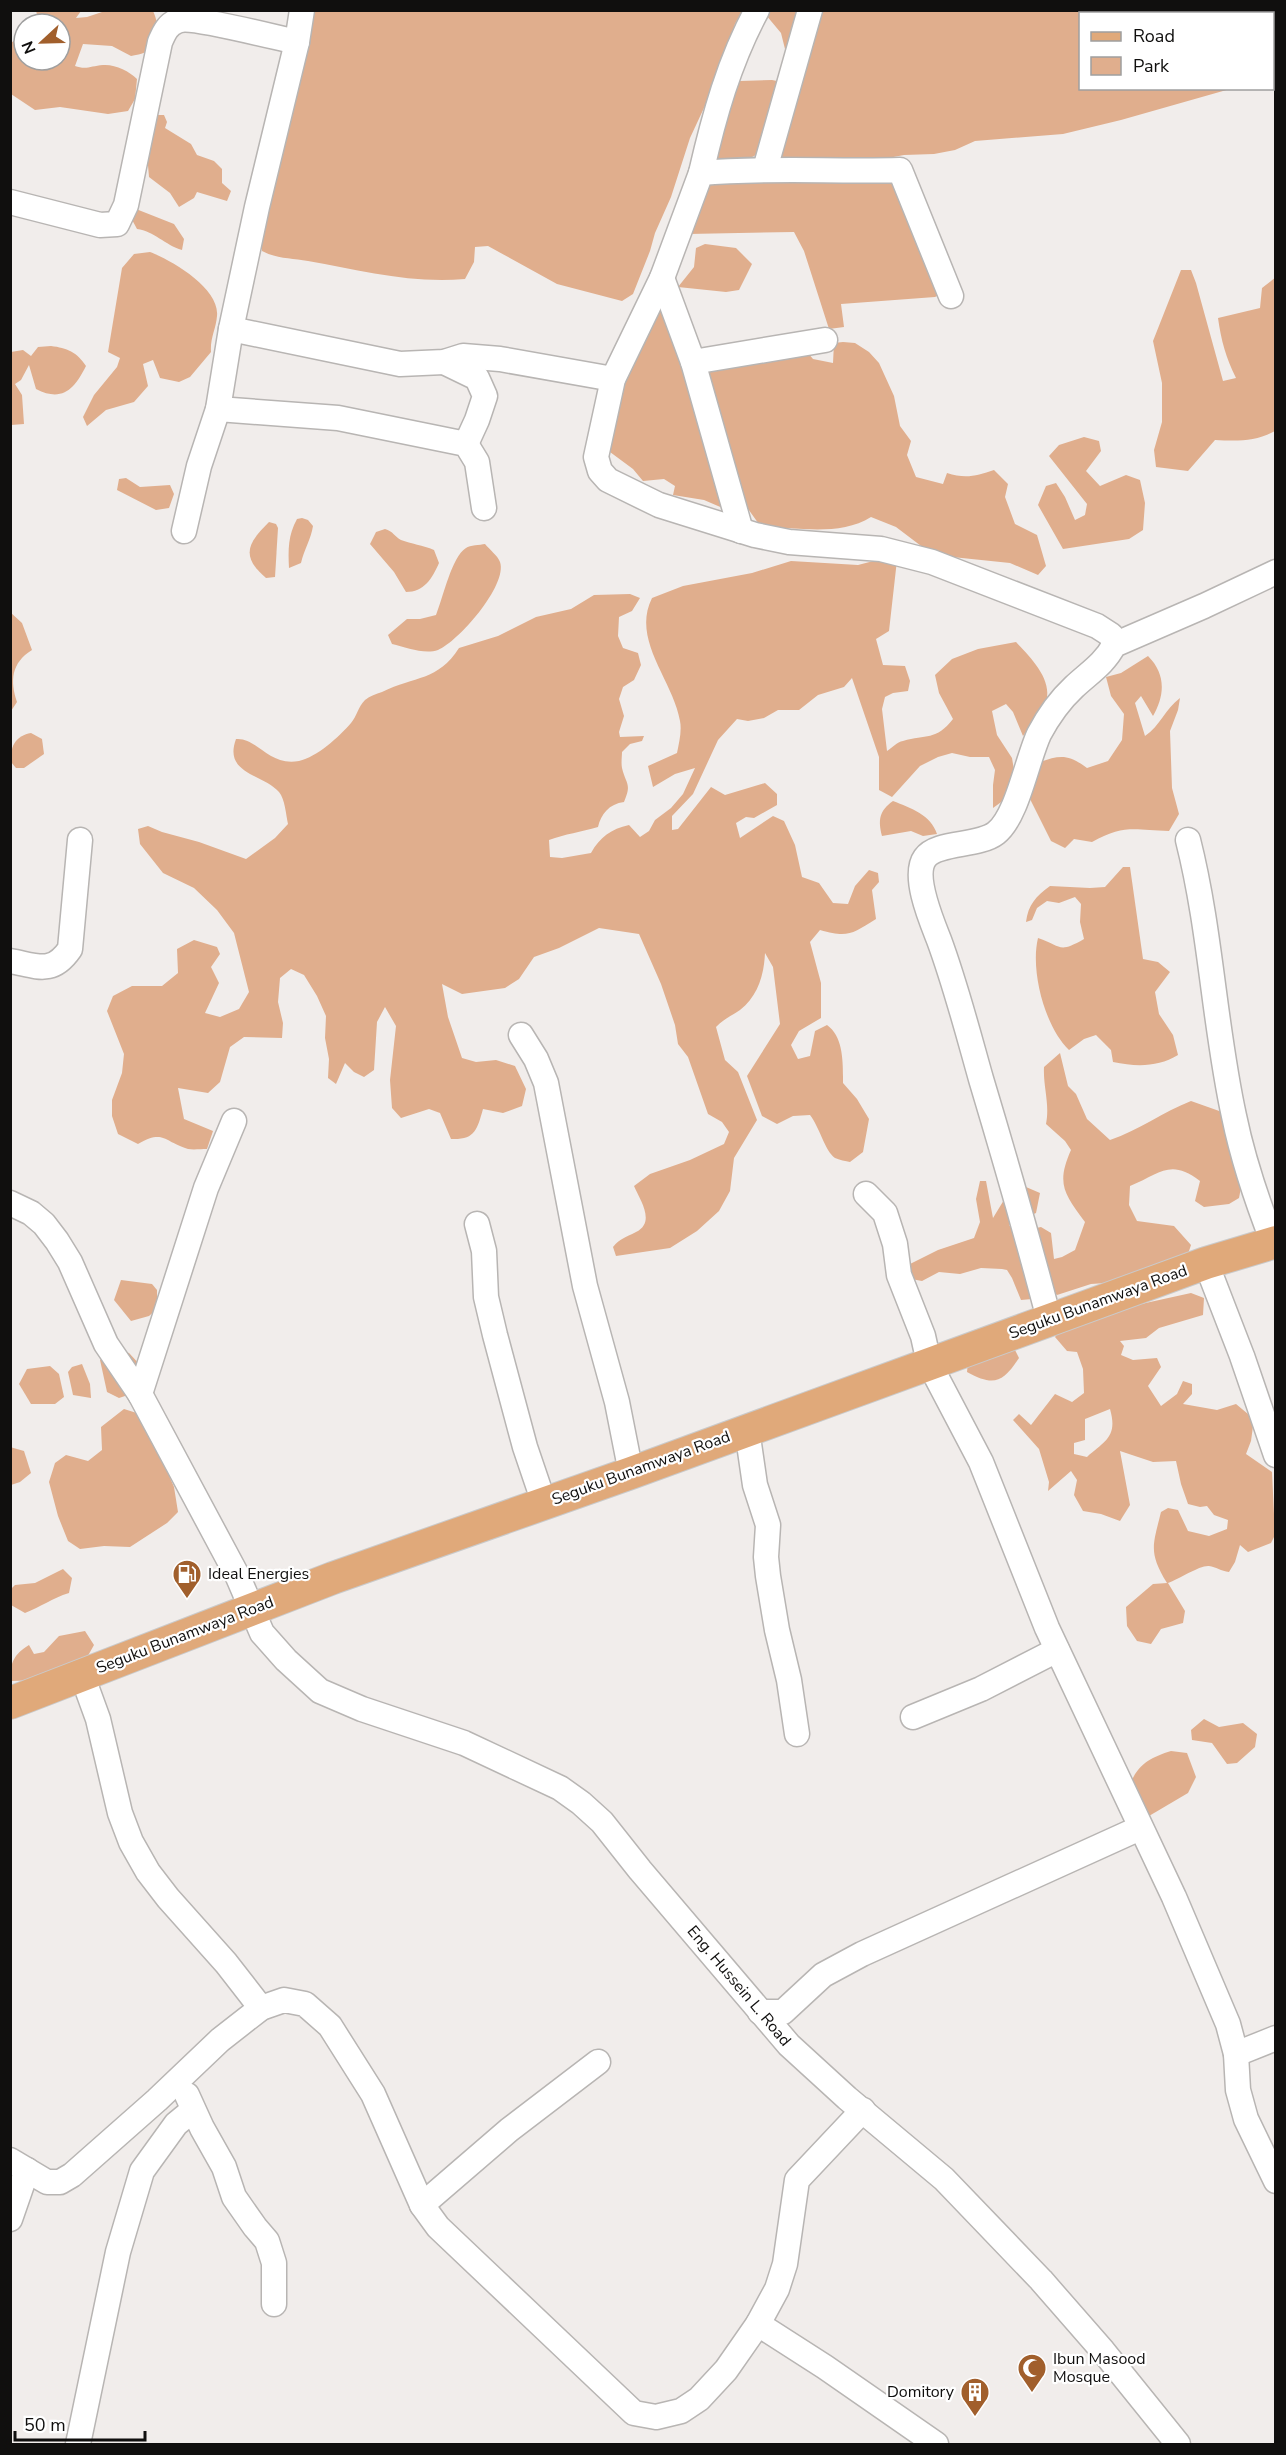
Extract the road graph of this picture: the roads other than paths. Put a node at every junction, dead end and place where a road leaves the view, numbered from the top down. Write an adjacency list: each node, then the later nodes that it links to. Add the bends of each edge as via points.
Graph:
1 (302, 10): 4 (street)
2 (757, 10): 6 (street, via 730,66)
3 (810, 10): 5 (street)
4 (297, 42): 7 (street, via 198,21 179,20 168,26 160,42 128,197 117,224 100,225); 10 (street)
5 (765, 169): 6 (street); 9 (street, via 900,170)
6 (700, 173): 8 (street)
7 (10, 202)
8 (662, 278): 13 (street); 14 (street)
9 (951, 296)
10 (231, 329): 12 (street, via 400,364); 15 (street)
11 (825, 340): 13 (street)
12 (444, 362): 14 (street, via 463,356 500,358); 16 (street, via 477,378 485,396)
13 (693, 362): 19 (street)
14 (613, 379): 19 (street, via 596,457 600,471 608,480 659,505)
15 (218, 409): 16 (street, via 338,418); 18 (street, via 199,466)
16 (466, 444): 17 (street, via 477,462)
17 (484, 508)
18 (184, 531)
19 (741, 531): 21 (street, via 789,542 881,549 932,562 1097,626 1111,635)
20 (1275, 572): 21 (street)
21 (1114, 645): 32 (street, via 1109,655 1049,716 1006,822 986,839 934,851 925,857 920,868 923,892 1006,1159)
22 (80, 840): 24 (street, via 70,949 61,962 47,967)
23 (1188, 840): 30 (street, via 1207,929 1233,1114 1254,1194)
24 (10, 961)
25 (521, 1035): 37 (street, via 546,1083 585,1286 617,1402)
26 (234, 1121): 34 (street, via 206,1188)
27 (866, 1194): 33 (street, via 885,1213 899,1275 923,1336)
28 (10, 1203): 34 (street, Eng. Hussein L. Road, via 44,1224 57,1241 106,1344)
29 (477, 1224): 38 (street, via 495,1335)
30 (1274, 1242): 31 (main road, Seguku Bunamwaya Road)
31 (1206, 1263): 32 (main road, Seguku Bunamwaya Road); 36 (street)
32 (1049, 1319): 33 (main road, Seguku Bunamwaya Road)
33 (929, 1363): 35 (main road, Seguku Bunamwaya Road); 40 (street, via 981,1462)
34 (140, 1394): 39 (street, Eng. Hussein L. Road, via 238,1576)
35 (747, 1430): 37 (main road, Seguku Bunamwaya Road); 44 (street, via 755,1485 768,1525 768,1576)
36 (1275, 1455)
37 (631, 1473): 38 (main road, Seguku Bunamwaya Road)
38 (544, 1503): 39 (main road, Seguku Bunamwaya Road)
39 (250, 1609): 41 (main road, Seguku Bunamwaya Road); 47 (street, Eng. Hussein L. Road, via 262,1633 320,1691 464,1743 560,1788 581,1803 602,1822)
40 (1057, 1650): 43 (street, via 981,1689); 45 (street)
41 (82, 1675): 42 (main road, Seguku Bunamwaya Road); 46 (street, via 131,1842 168,1898)
42 (10, 1704)
43 (913, 1717)
44 (796, 1734)
45 (1140, 1828): 47 (street, via 862,1954 824,1975 783,2012); 49 (street, via 1203,1965)
46 (261, 2008): 51 (street); 56 (street, via 284,2000 305,2004 330,2026 373,2094)
47 (760, 2012): 53 (street, Eng. Hussein L. Road, via 812,2068)
48 (1275, 2038): 49 (street)
49 (1236, 2054): 55 (street, via 1238,2090 1246,2119)
50 (598, 2062): 56 (street, via 509,2130)
51 (180, 2079): 52 (street); 54 (street, via 60,2182 47,2182)
52 (193, 2110): 58 (street, via 224,2167 234,2197 267,2241 274,2263); 60 (street, via 176,2124 142,2171 118,2252)
53 (863, 2110): 59 (street, via 797,2180 782,2276); 62 (street, Eng. Hussein L. Road, via 944,2179 1041,2280)
54 (19, 2165): 57 (street)
55 (1275, 2181)
56 (422, 2205): 59 (street, via 438,2227 499,2287 634,2413 656,2417 690,2405 726,2370)
57 (10, 2219)
58 (274, 2304)
59 (758, 2324): 61 (street)
60 (84, 2441)
61 (936, 2445)
62 (1178, 2445)

